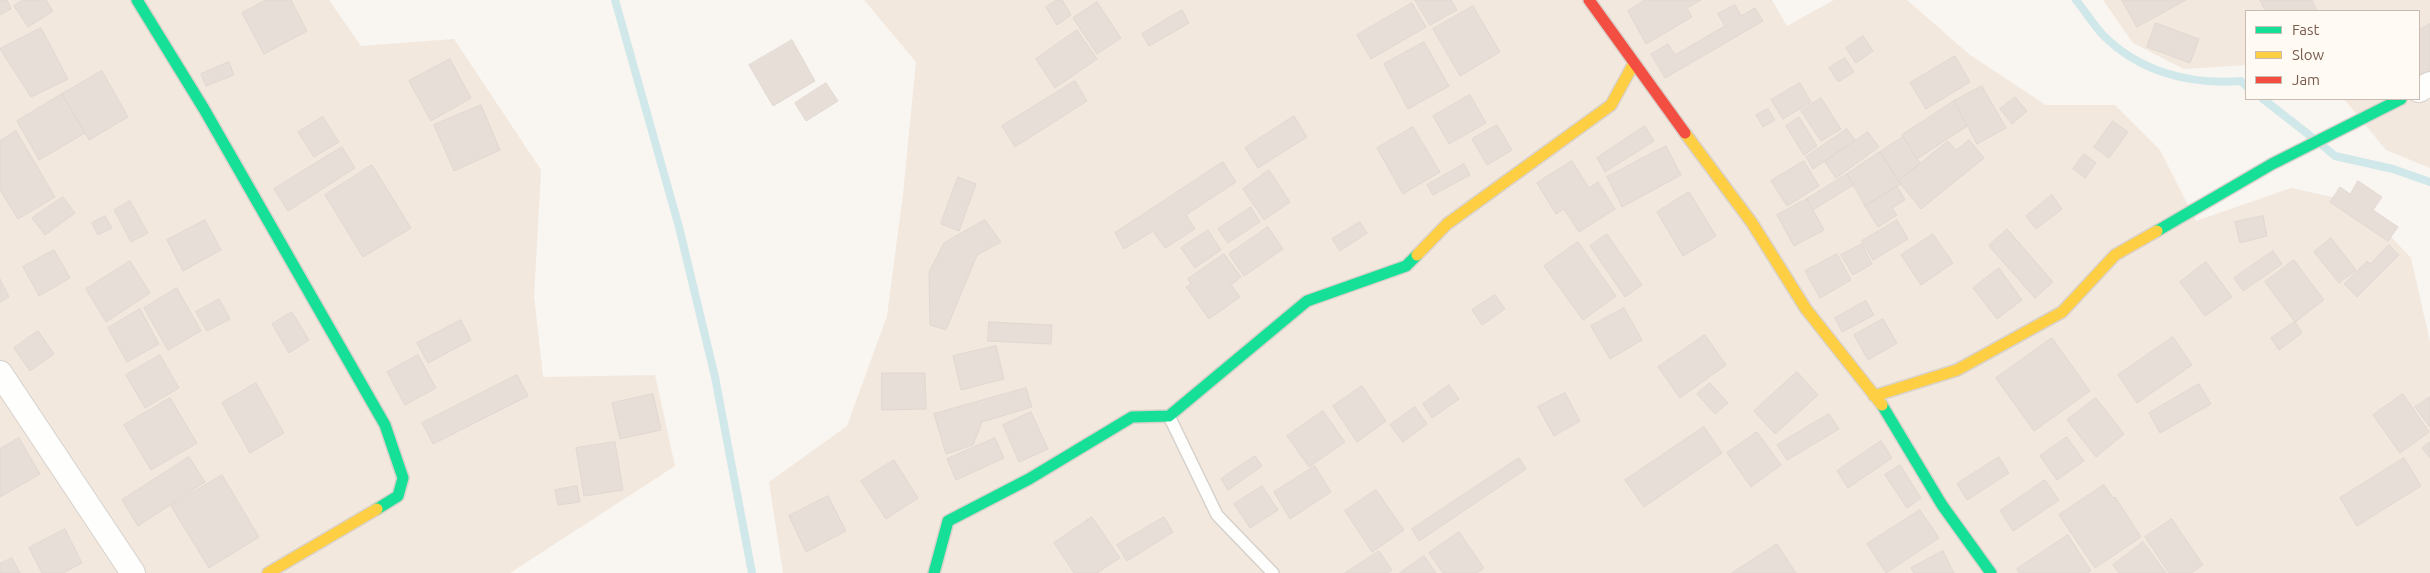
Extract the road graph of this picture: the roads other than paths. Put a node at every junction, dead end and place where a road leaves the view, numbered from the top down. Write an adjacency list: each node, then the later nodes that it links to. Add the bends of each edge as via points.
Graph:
1 (137, 0): 9 (street, via 204,109 385,425 403,478 398,496)
2 (1589, 0): 3 (street)
3 (1634, 63): 6 (street, via 1752,222 1806,309); 7 (street, via 1611,105 1447,224 1406,266 1307,301)
4 (2399, 100): 6 (street, via 2272,164 2115,255 2062,312 1957,370)
5 (0, 373): 8 (street)
6 (1874, 396): 12 (street, via 1890,416 1942,505)
7 (1169, 416): 10 (street, via 1132,417 1029,479 948,522); 11 (lane, via 1217,515)
8 (133, 573)
9 (268, 573)
10 (934, 573)
11 (1273, 573)
12 (1991, 573)

